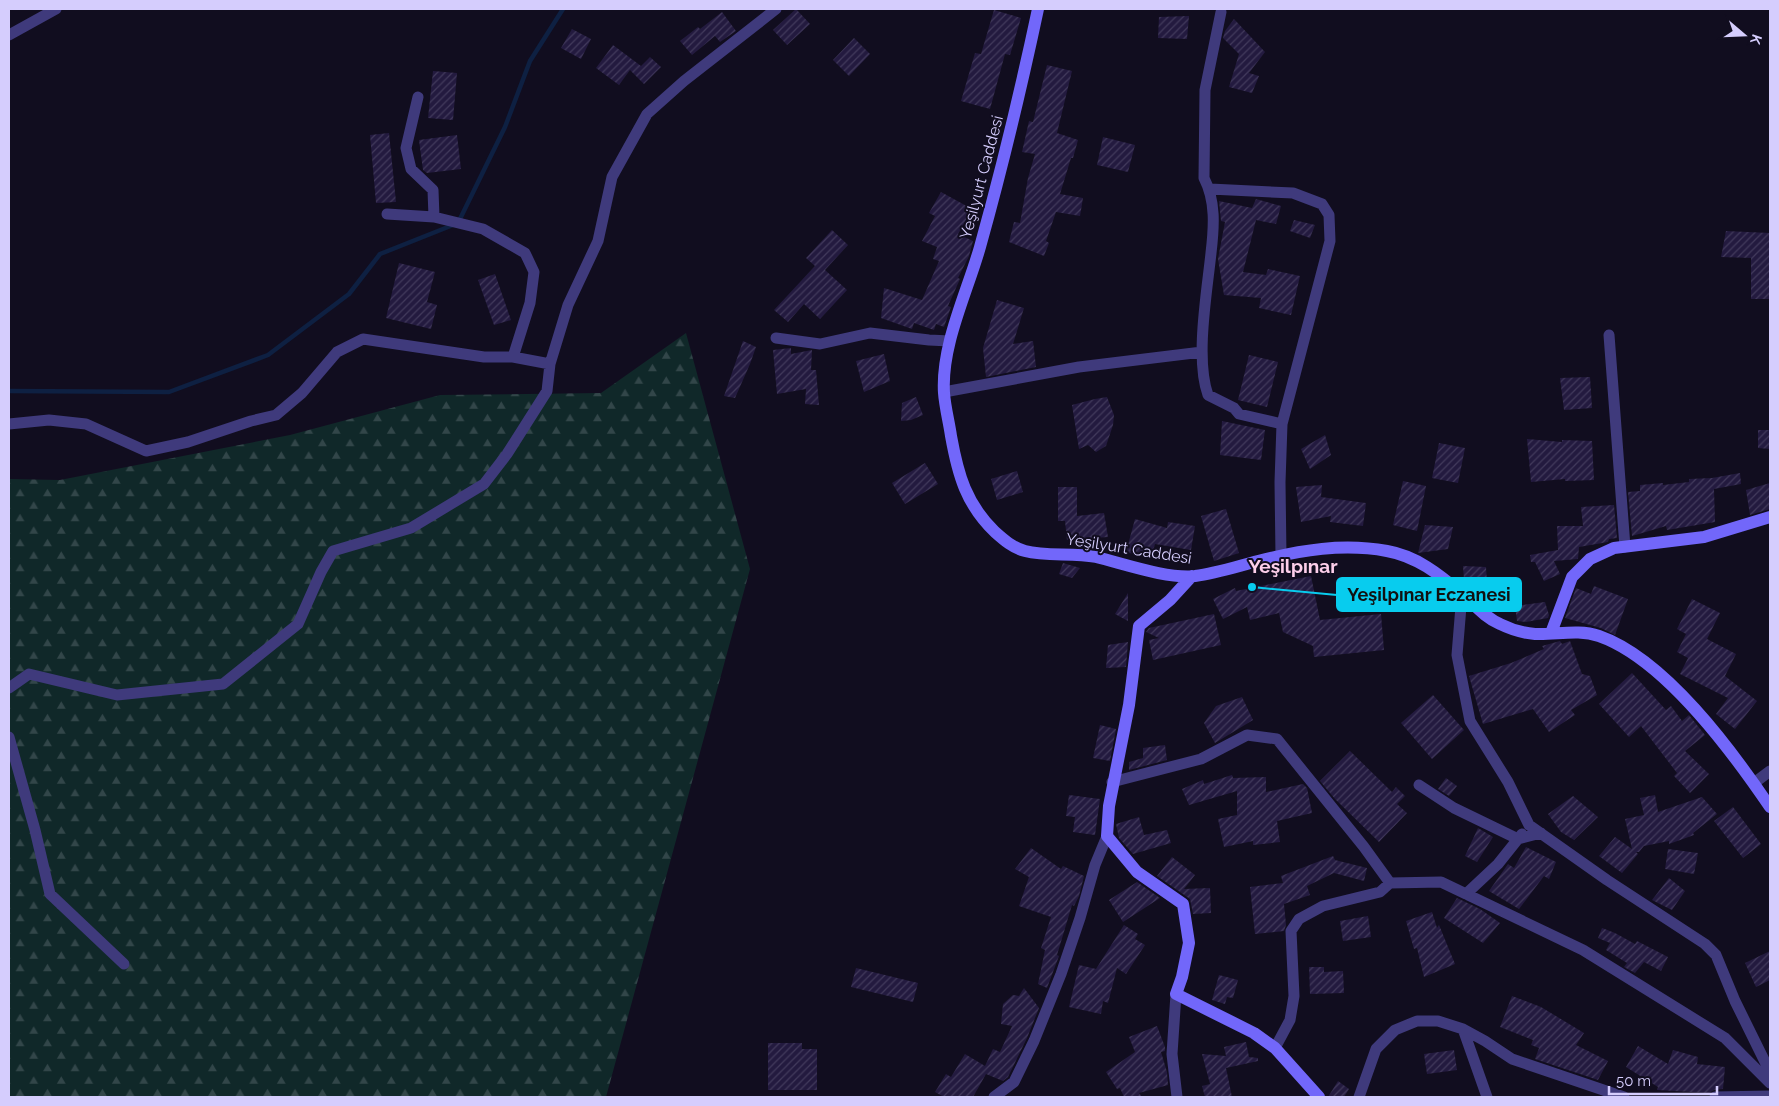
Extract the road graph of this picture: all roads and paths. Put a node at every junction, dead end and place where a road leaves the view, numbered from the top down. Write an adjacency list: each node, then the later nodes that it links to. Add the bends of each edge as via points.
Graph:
1 (56, 9): 5 (street)
2 (776, 9): 15 (street, via 647,114 612,177 598,242 568,305)
3 (1038, 9): 12 (main road, Yeşilyurt Caddesi, via 1002,166)
4 (1220, 12): 7 (street, via 1204,90 1204,178)
5 (9, 35)
6 (418, 97): 9 (street, via 406,148 410,169 433,190)
7 (1210, 189): 13 (street, via 1214,219); 18 (street, via 1293,194 1322,204 1329,215 1330,241)
8 (386, 214): 9 (street)
9 (434, 216): 14 (street, via 483,228 525,253 534,272 530,303)
10 (1609, 335): 20 (street)
11 (776, 338): 12 (street, via 820,344 870,333)
12 (950, 340): 16 (main road, Yeşilyurt Caddesi)
13 (1202, 352): 16 (street, via 1079,367); 18 (street, via 1208,394 1239,414)
14 (513, 357): 15 (street); 17 (street, via 484,357 363,339 337,352 302,393 276,415 251,420 188,442 146,451 86,424 49,420)
15 (550, 364): 25 (street, via 547,391 484,484 411,528 333,551 298,624 223,684 117,696 29,674)
16 (944, 392): 22 (main road, Yeşilyurt Caddesi, via 962,486 974,509 1006,542 1022,551 1038,554 1084,554 1175,576)
17 (9, 424)
18 (1282, 424): 21 (street)
19 (1770, 517): 20 (main road, via 1704,537)
20 (1625, 547): 24 (main road, via 1614,548 1590,559 1572,577)
21 (1281, 556): 22 (main road, Yeşilyurt Caddesi); 23 (main road, Yeşilyurt Caddesi, via 1326,548 1384,550 1421,562)
22 (1192, 576): 28 (main road, via 1170,600 1138,626 1129,705)
23 (1462, 594): 24 (main road, Yeşilyurt Caddesi, via 1498,624 1532,634); 32 (street, via 1457,655 1470,721 1508,782)
24 (1551, 634): 29 (main road, Yeşilyurt Caddesi, via 1586,633 1633,654 1684,697)
25 (9, 688)
26 (9, 736): 38 (street, via 50,894)
27 (1770, 771): 29 (street)
28 (1112, 782): 34 (main road); 36 (street, via 1202,760 1247,735 1277,739)
29 (1754, 783): 31 (main road, Yeşilyurt Caddesi)
30 (1419, 785): 35 (street, via 1454,808)
31 (1770, 807)
32 (1529, 824): 33 (street); 35 (street)
33 (1541, 833): 35 (street); 42 (street, via 1705,944 1716,955)
34 (1107, 836): 39 (main road, via 1137,872 1183,904 1189,942); 45 (street, via 1061,974 1034,1041 1014,1082)
35 (1518, 839): 37 (street, via 1498,864)
36 (1390, 883): 37 (street, via 1441,882); 41 (street, via 1380,892 1322,906 1299,919 1291,931 1294,996 1290,1020)
37 (1466, 894): 43 (street, via 1583,950 1725,1038)
38 (124, 964)
39 (1176, 994): 41 (main road, via 1254,1033); 46 (street, via 1172,1054)
40 (1463, 1028): 48 (street, via 1438,1021 1417,1021 1395,1030 1376,1049); 49 (street); 50 (street, via 1512,1059)
41 (1275, 1048): 47 (main road)
42 (1770, 1072)
43 (1770, 1083)
44 (1770, 1096): 51 (street)
45 (994, 1097)
46 (1177, 1097)
47 (1319, 1097)
48 (1359, 1097)
49 (1487, 1097)
50 (1624, 1097)
51 (1716, 1097)

